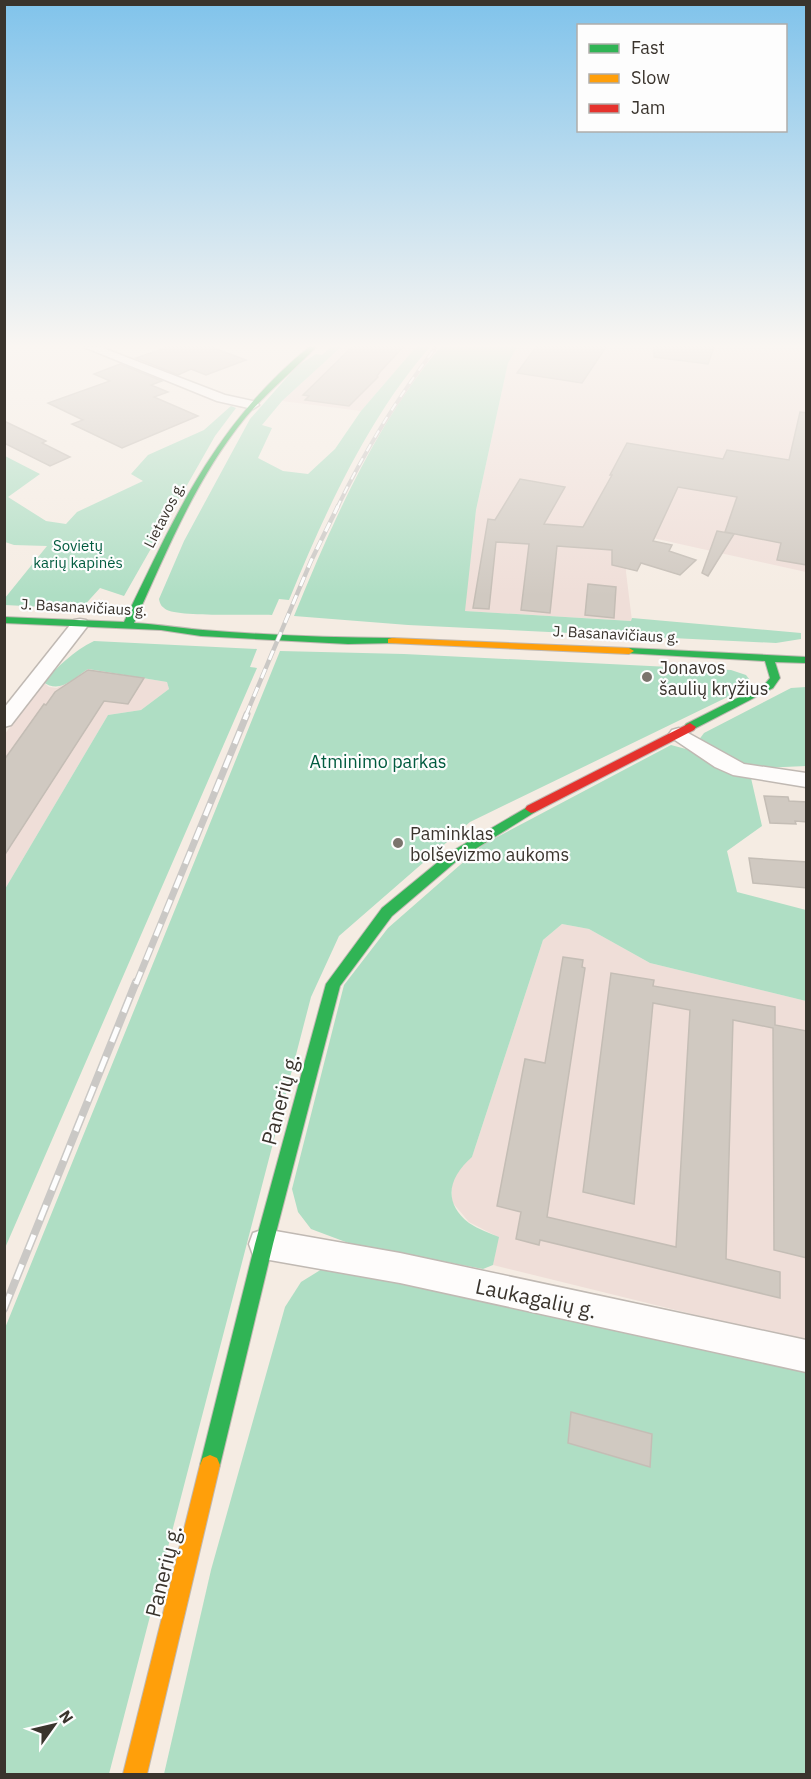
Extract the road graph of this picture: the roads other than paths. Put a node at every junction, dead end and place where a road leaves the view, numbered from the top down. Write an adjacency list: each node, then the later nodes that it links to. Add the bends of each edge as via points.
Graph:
1 (234, 430): 4 (main road, Lietavos g., via 180,516)
2 (4, 620): 3 (main road, J. Basanavičiaus g.)
3 (80, 624): 4 (main road, J. Basanavičiaus g.); 7 (street)
4 (127, 626): 5 (main road, J. Basanavičiaus g., via 348,641 425,641)
5 (769, 658): 6 (main road, J. Basanavičiaus g.); 8 (main road, Panerių g., via 774,678 769,686)
6 (807, 660)
7 (4, 721)
8 (680, 734): 9 (street, via 740,770); 10 (main road, Panerių g., via 530,809 454,856 387,912 333,984)
9 (807, 780)
10 (264, 1244): 11 (street, Laukagalių g., via 400,1268); 12 (main road, Panerių g.)
11 (807, 1356)
12 (135, 1774)

